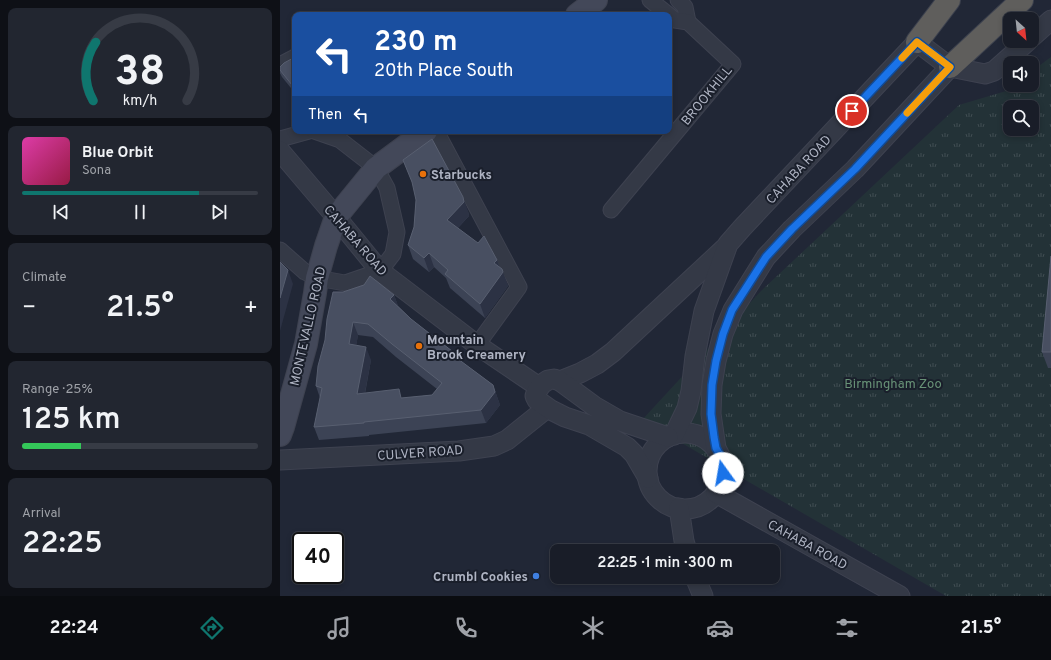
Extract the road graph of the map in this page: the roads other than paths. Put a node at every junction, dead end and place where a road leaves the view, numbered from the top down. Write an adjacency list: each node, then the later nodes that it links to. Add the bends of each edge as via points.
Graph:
1 (596, 0): 7 (main road)
2 (650, 0): 8 (street, BROOKHILL)
3 (678, 0): 11 (street, BROOKHILL, via 685,7)
4 (941, 0): 13 (highway)
5 (949, 0): 13 (highway)
6 (1022, 0): 17 (highway)
7 (581, 12)
8 (665, 12)
9 (672, 18): 11 (street, BROOKHILL)
10 (1051, 20): 12 (street)
11 (688, 22): 25 (street, BROOKHILL, via 733,64)
12 (1039, 31)
13 (917, 42): 17 (street); 27 (street, CAHABA ROAD)
14 (1020, 48): 17 (street, via 994,71 985,74)
15 (292, 59): 16 (street)
16 (280, 65)
17 (950, 67): 37 (street, via 855,169 766,257 732,310 723,334 712,385 711,414)
18 (298, 134): 22 (street)
19 (323, 134): 24 (street, via 340,140)
20 (423, 134): 24 (main road)
21 (429, 134): 31 (street, via 519,287)
22 (280, 139)
23 (280, 151): 26 (street, CAHABA ROAD)
24 (376, 168): 26 (main road); 29 (street, via 387,188 397,232 393,254)
25 (611, 210)
26 (336, 217): 29 (street, CAHABA ROAD); 30 (main road, MONTEVALLO ROAD)
27 (728, 244): 32 (street, CAHABA ROAD, via 613,352 597,364); 36 (street, CAHABA ROAD, via 702,318 687,408)
28 (280, 250): 30 (street)
29 (380, 271): 30 (street, via 346,283); 31 (street, CAHABA ROAD)
30 (317, 278): 35 (main road, MONTEVALLO ROAD, via 306,344)
31 (477, 345): 33 (street, CAHABA ROAD)
32 (560, 381): 33 (street, CAHABA ROAD, via 548,380); 36 (street, via 620,421)
33 (539, 387): 34 (street, via 535,396)
34 (547, 408): 38 (street, CULVER ROAD, via 507,440 494,446); 39 (street, via 588,425 627,447)
35 (280, 435)
36 (671, 436): 37 (street, via 683,433 701,436); 39 (street, CAHABA ROAD, via 653,451 649,460)
37 (716, 448): 40 (street, via 723,473 722,482)
38 (280, 460)
39 (648, 478): 41 (street, via 662,501)
40 (716, 493): 41 (street, via 697,507); 45 (street, CAHABA ROAD)
41 (678, 508): 42 (street)
42 (685, 544)
43 (698, 584): 44 (street)
44 (703, 596)
45 (900, 596)

